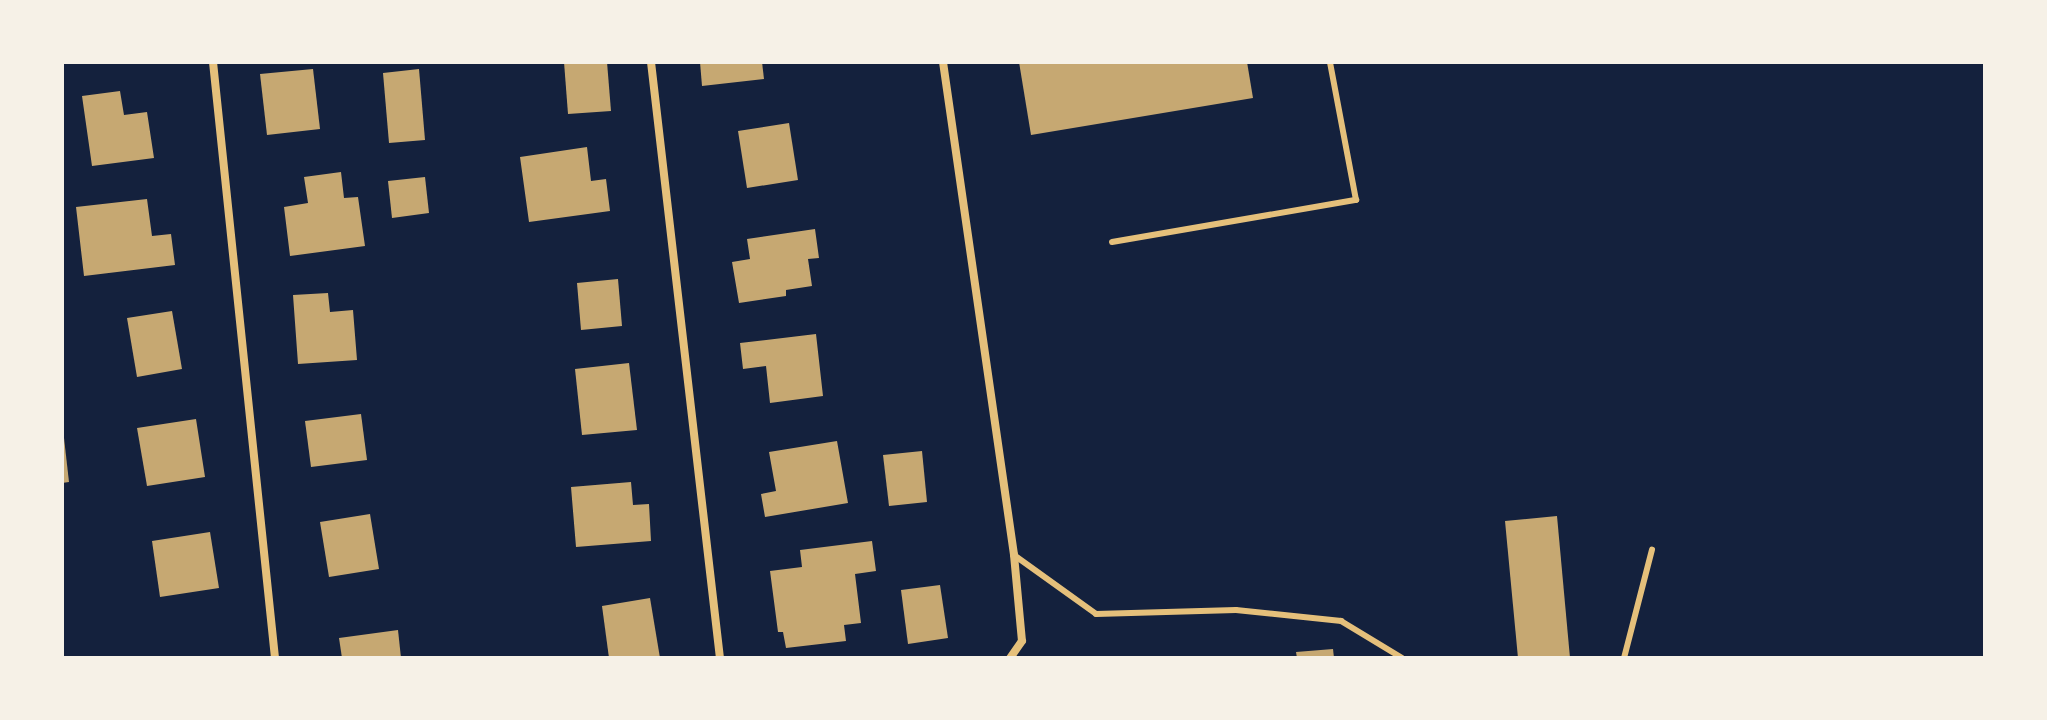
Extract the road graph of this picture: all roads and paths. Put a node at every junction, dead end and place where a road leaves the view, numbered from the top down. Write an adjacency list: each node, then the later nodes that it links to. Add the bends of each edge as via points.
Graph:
1 (213, 62): 8 (street)
2 (651, 62): 9 (street)
3 (943, 62): 7 (street)
4 (1330, 62): 5 (lane, via 1356,200)
5 (1112, 242)
6 (1652, 550): 12 (lane)
7 (1014, 555): 10 (street, via 1022,641); 11 (lane, via 1096,614 1236,610 1341,621)
8 (275, 658)
9 (720, 658)
10 (1010, 658)
11 (1402, 658)
12 (1624, 658)

